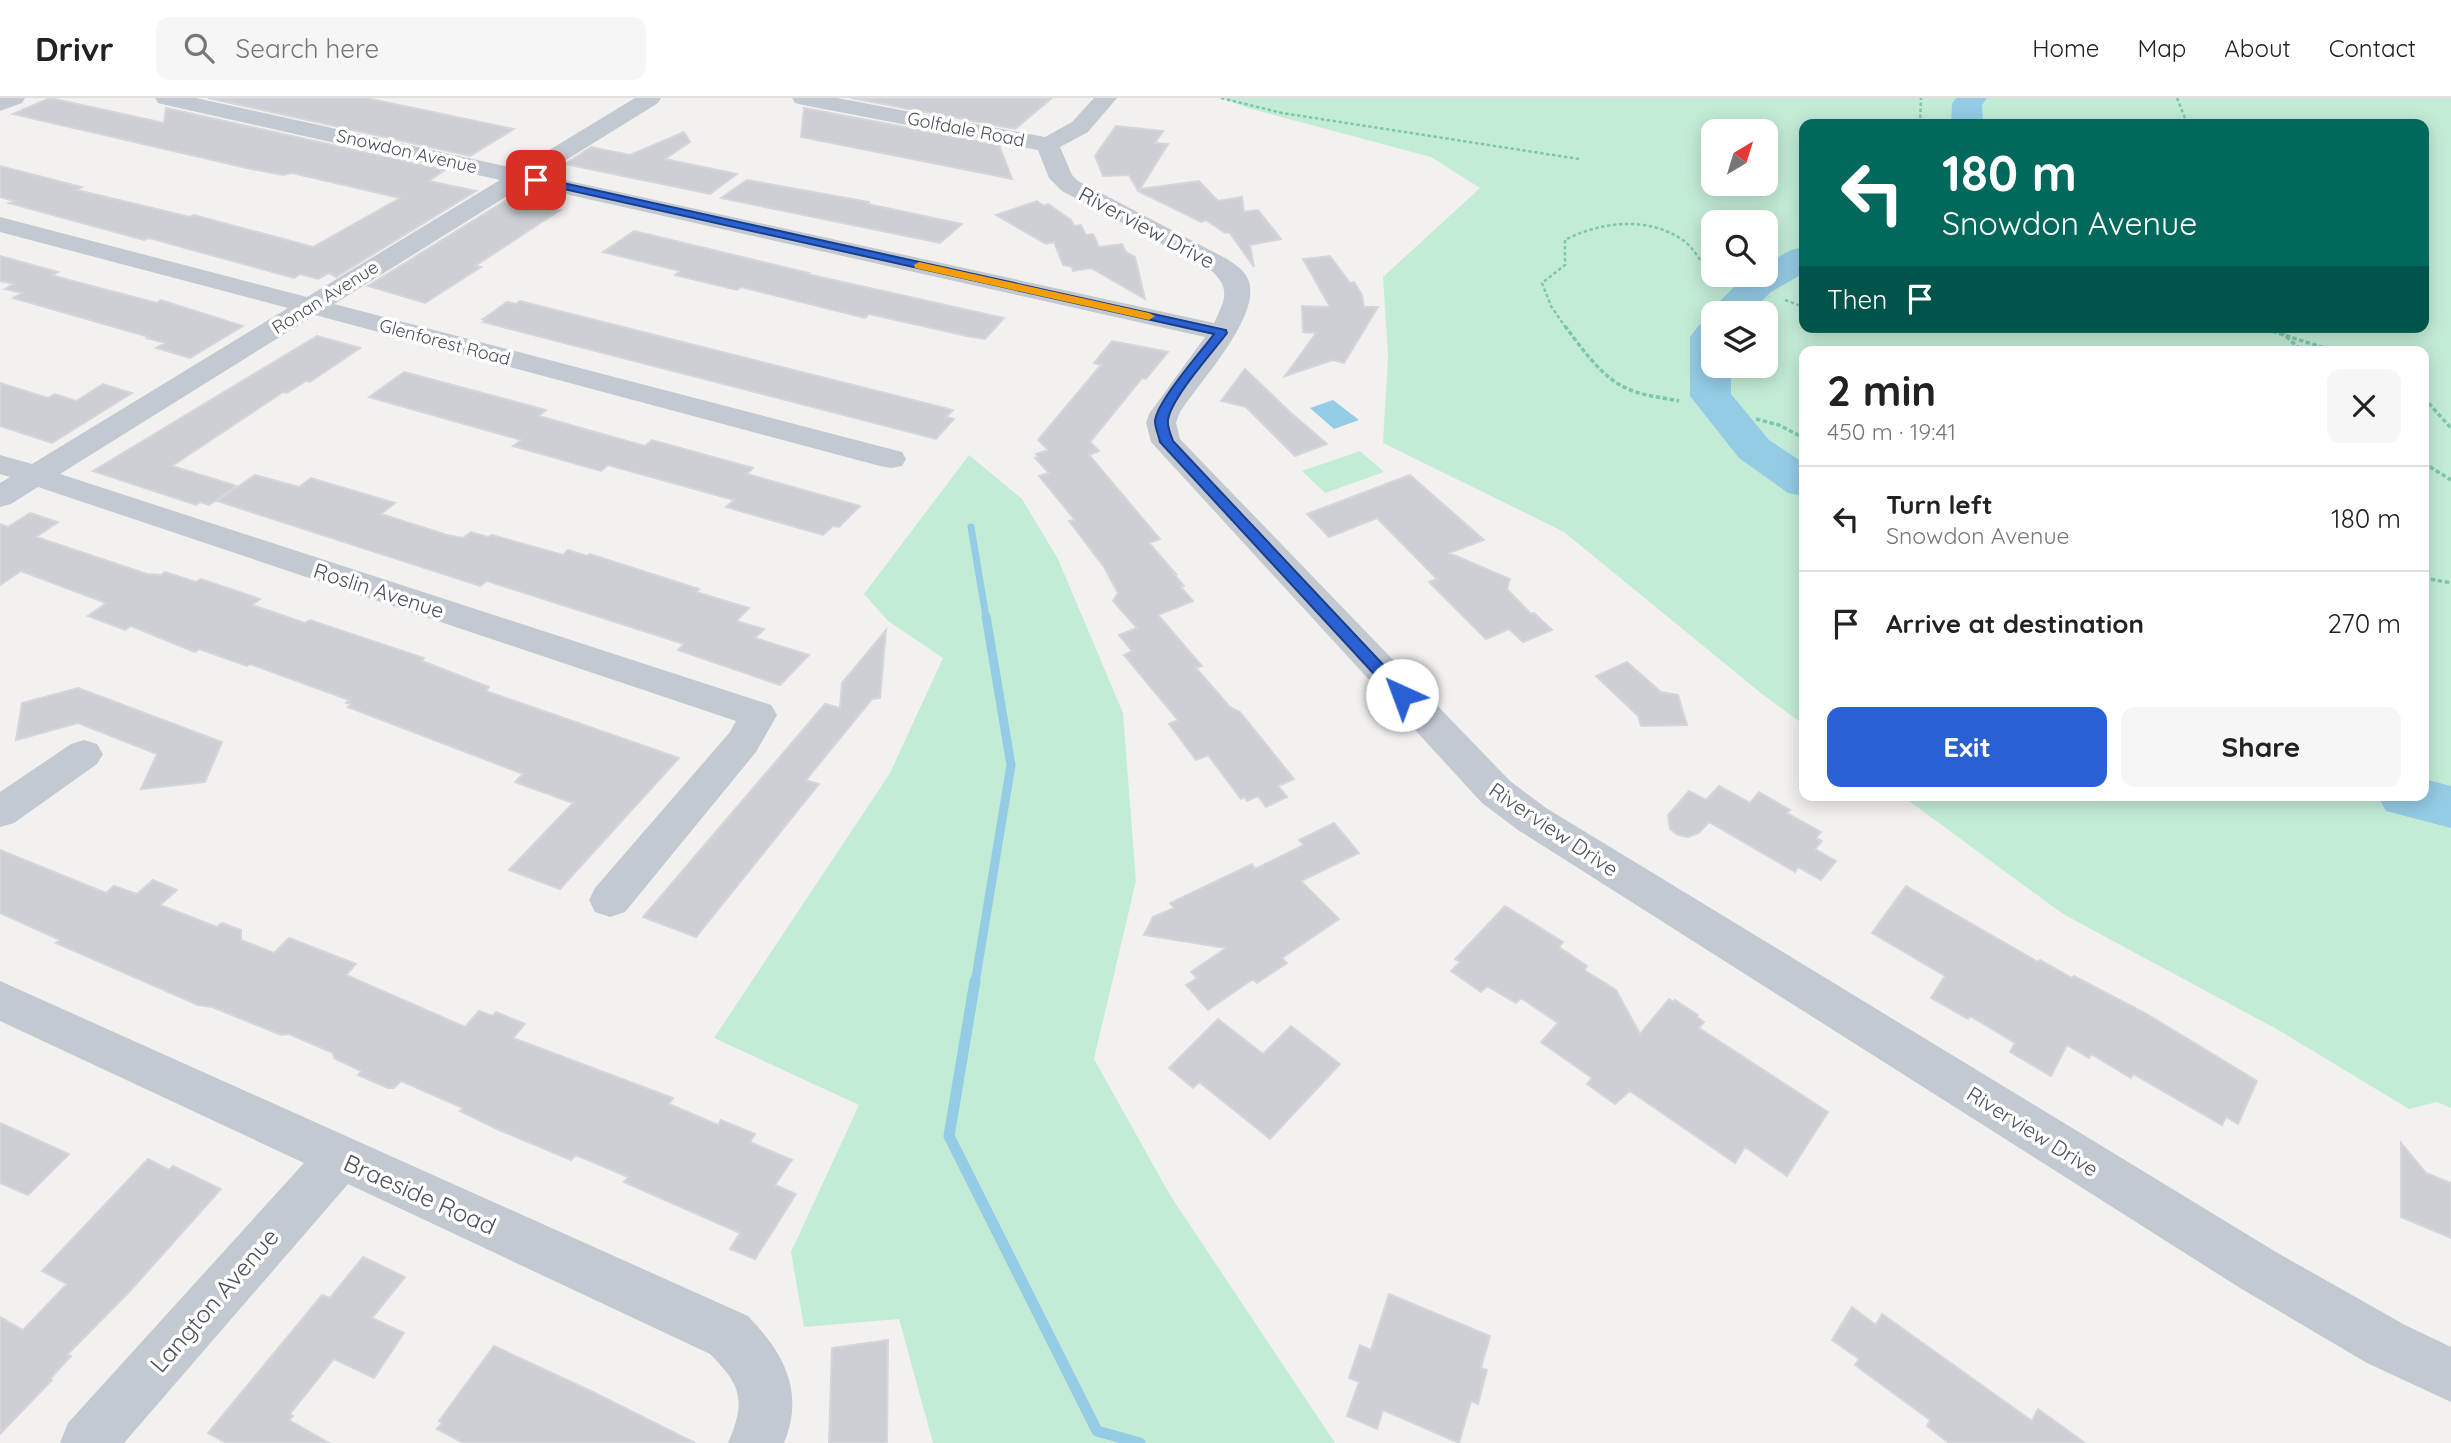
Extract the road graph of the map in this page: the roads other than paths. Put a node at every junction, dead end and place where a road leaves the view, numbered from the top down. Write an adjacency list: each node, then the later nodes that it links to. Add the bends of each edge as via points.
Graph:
1 (14, 98): 6 (street)
2 (166, 98): 8 (street, Snowdon Avenue)
3 (650, 98): 8 (street, Ronan Avenue)
4 (803, 98): 7 (street, Golfdale Road)
5 (1106, 98): 7 (street, via 1080,127)
6 (0, 104)
7 (1048, 145): 11 (street, Riverview Drive, via 1061,178 1070,187 1218,264 1235,279 1237,304)
8 (521, 177): 10 (street, Ronan Avenue); 11 (street, Snowdon Avenue)
9 (0, 224): 10 (street, Glenforest Road)
10 (310, 306): 12 (street, Glenforest Road); 14 (street, Ronan Avenue)
11 (1222, 333): 21 (street, Riverview Drive, via 1164,414 1161,423 1167,442 1496,792 2258,1270 2386,1344)
12 (891, 459)
13 (0, 464): 14 (street, Roslin Avenue)
14 (35, 475): 15 (street, Ronan Avenue); 18 (street, Roslin Avenue, via 758,715 743,742)
15 (0, 497)
16 (83, 754): 17 (street)
17 (0, 812)
18 (610, 900)
19 (0, 1000): 20 (street, Braeside Road)
20 (340, 1158): 22 (street, Langton Avenue); 23 (street, Braeside Road, via 729,1335 760,1370 768,1410)
21 (2451, 1375)
22 (89, 1443)
23 (756, 1443)

